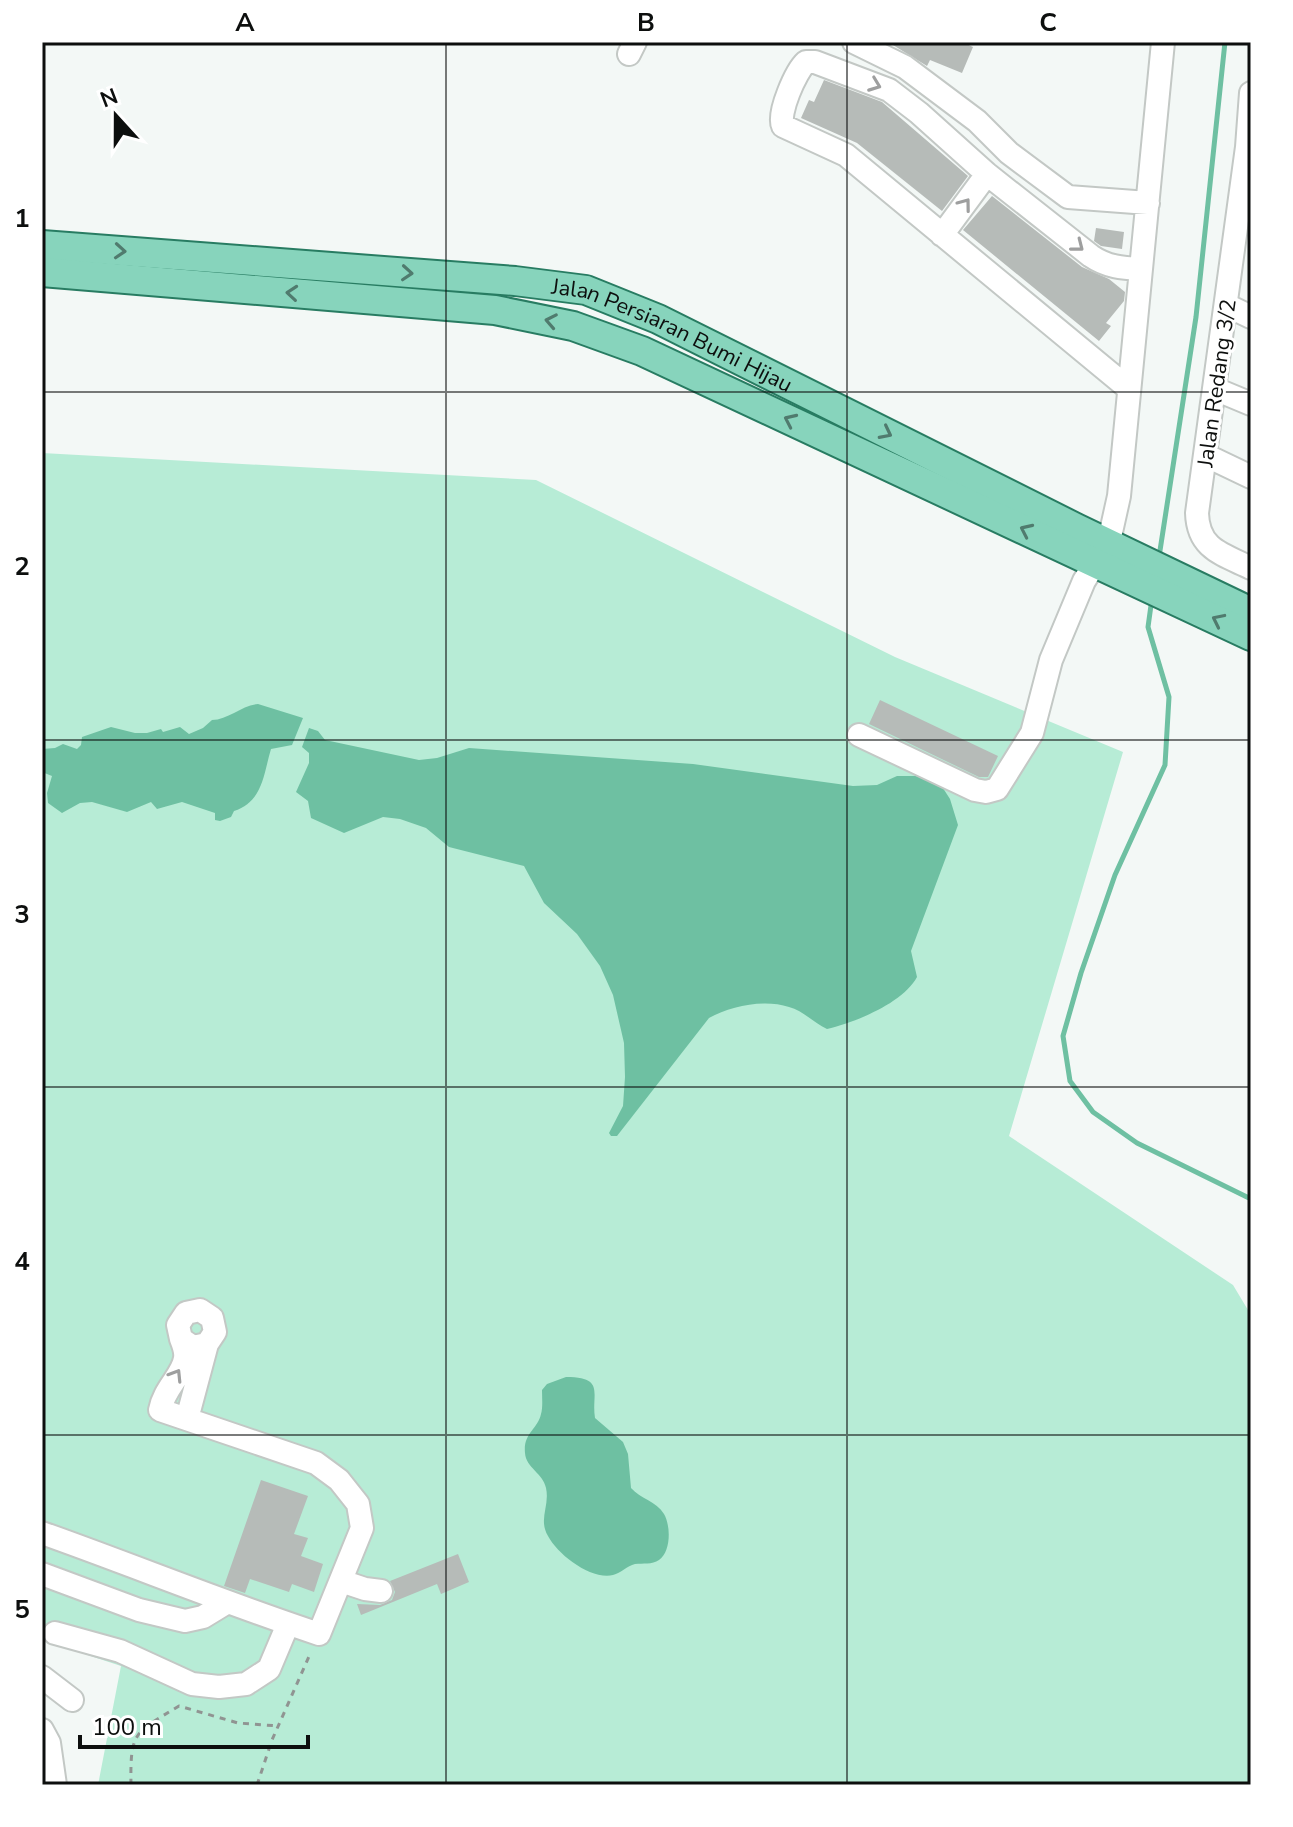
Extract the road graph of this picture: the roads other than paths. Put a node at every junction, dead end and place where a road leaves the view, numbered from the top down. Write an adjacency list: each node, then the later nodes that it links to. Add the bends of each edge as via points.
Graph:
1 (854, 42): 6 (street, via 905,67 1068,197)
2 (1163, 42): 6 (street)
3 (1251, 93): 4 (street, Jalan Redang 3/2)
4 (1249, 148): 7 (street, Jalan Redang 3/2)
5 (987, 174): 8 (street, one-way to 5); 8 (street, one-way to 5, via 846,155 783,126 781,114 803,64 815,62 889,90); 10 (street, one-way to 10, via 1103,264)
6 (1148, 203): 10 (street)
7 (1244, 227): 12 (street, Jalan Redang 3/2)
8 (942, 235): 14 (street)
9 (42, 245): 19 (main road, Jalan Persiaran Bumi Hijau, one-way to 19, via 586,290 658,319 1076,528)
10 (1141, 269): 14 (street)
11 (42, 272): 19 (main road, Jalan Persiaran Bumi Hijau, one-way to 11, via 642,351 573,326 495,310)
12 (1226, 305): 13 (street); 15 (street, Jalan Redang 3/2)
13 (1251, 317)
14 (1128, 388): 19 (street)
15 (1215, 389): 16 (street); 17 (street, Jalan Redang 3/2)
16 (1251, 404)
17 (1205, 455): 18 (street); 20 (street, Jalan Redang 3/2, via 1198,529 1209,547)
18 (1251, 477)
19 (1114, 558): 21 (main road, Jalan Persiaran Bumi Hijau); 24 (street, via 1084,581 1051,660 1032,733 997,789 975,790)
20 (1251, 568)
21 (1186, 593): 22 (main road, Jalan Persiaran Bumi Hijau); 23 (main road, Jalan Persiaran Bumi Hijau, one-way to 21)
22 (1251, 612)
23 (1251, 636)
24 (859, 735)
25 (181, 1339): 26 (street, via 193,1347); 26 (street, via 178,1325 186,1313 200,1310 212,1318 215,1332); 27 (street, one-way to 25, via 160,1410 186,1356)
26 (207, 1344): 27 (street)
27 (187, 1419): 30 (street, via 316,1463 339,1480 358,1504 362,1528)
28 (50, 1536): 29 (street); 32 (street)
29 (43, 1575): 32 (street, via 185,1621)
30 (341, 1581): 31 (street); 33 (street, via 319,1634)
31 (381, 1591)
32 (226, 1603): 33 (street)
33 (288, 1624): 34 (street, via 269,1669 246,1684 219,1687 192,1684 120,1651)
34 (55, 1633)
35 (42, 1677): 36 (street)
36 (72, 1700)
37 (42, 1730): 38 (street)
38 (55, 1785)

